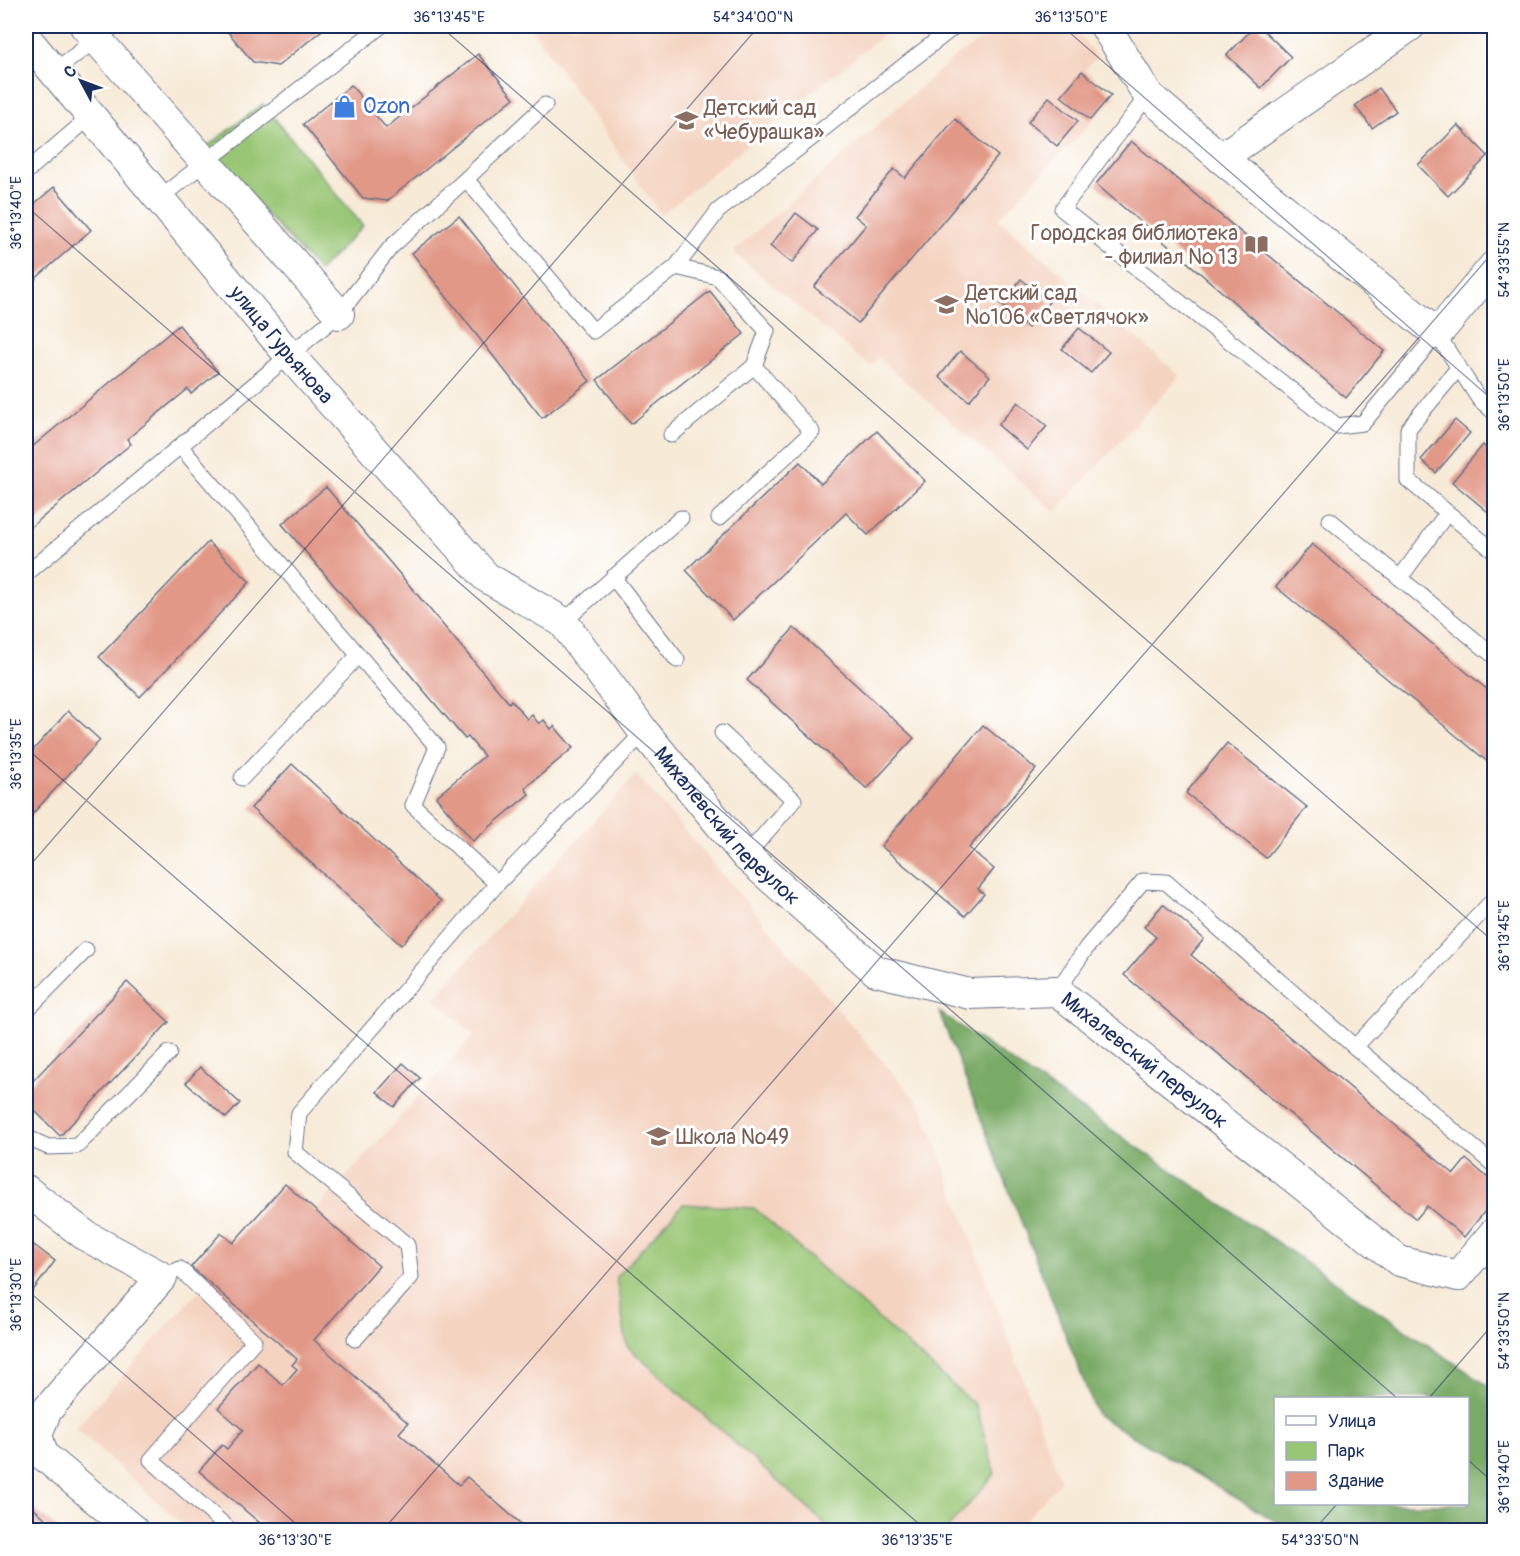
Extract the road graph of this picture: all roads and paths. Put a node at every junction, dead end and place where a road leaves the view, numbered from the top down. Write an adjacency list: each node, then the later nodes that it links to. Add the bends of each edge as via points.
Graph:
1 (381, 26): 12 (lane)
2 (955, 26): 17 (lane, via 718,211)
3 (1105, 26): 8 (street)
4 (1410, 26): 11 (street)
5 (99, 30): 7 (lane); 12 (street)
6 (26, 38): 7 (street, улица Гурьянова)
7 (52, 72): 10 (street, улица Гурьянова)
8 (1148, 95): 11 (street); 19 (lane, via 1062,209 1337,426 1363,423)
9 (545, 105): 14 (lane)
10 (90, 117): 13 (lane); 15 (street, улица Гурьянова)
11 (1221, 158): 19 (street)
12 (205, 162): 15 (lane); 18 (street)
13 (26, 172)
14 (466, 179): 17 (lane, via 594,331); 18 (lane, via 391,246)
15 (158, 199): 20 (street, улица Гурьянова)
16 (1494, 266): 19 (street)
17 (676, 267): 21 (lane, via 718,277 767,331)
18 (339, 314): 20 (lane)
19 (1437, 334): 22 (lane)
20 (290, 356): 25 (lane); 34 (street, улица Гурьянова, via 486,577)
21 (754, 366): 24 (lane); 28 (lane, via 812,432)
22 (1459, 367): 23 (lane, via 1479,399); 26 (lane, via 1408,429 1408,480)
23 (1494, 412)
24 (671, 435)
25 (180, 446): 31 (lane); 35 (lane)
26 (1448, 513): 30 (lane); 33 (lane)
27 (681, 518): 32 (lane)
28 (719, 518)
29 (1330, 520): 33 (lane)
30 (1494, 551)
31 (26, 574)
32 (613, 577): 34 (lane); 37 (lane)
33 (1400, 578): 36 (lane)
34 (563, 622): 38 (street, Михалевский переулок)
35 (358, 656): 40 (lane); 42 (lane, via 437,747 412,805)
36 (1494, 656)
37 (677, 660)
38 (644, 732): 41 (street, Михалевский переулок); 42 (lane)
39 (722, 733): 41 (lane, via 794,800)
40 (242, 778)
41 (746, 856): 45 (street, Михалевский переулок, via 876,971 970,994)
42 (498, 884): 54 (lane, via 299,1113 295,1152 407,1245 411,1277)
43 (1494, 899): 47 (lane)
44 (86, 950): 46 (lane)
45 (1057, 991): 47 (lane, via 1087,947 1143,881 1166,882); 52 (street, Михалевский переулок, via 1399,1261 1458,1276)
46 (26, 1011)
47 (1355, 1047): 50 (lane)
48 (169, 1053): 49 (lane, via 77,1146 48,1147)
49 (26, 1137)
50 (1494, 1165)
51 (26, 1191): 53 (street, via 86,1236)
52 (1494, 1233)
53 (162, 1277): 55 (street); 57 (lane, via 180,1269 254,1341 151,1460)
54 (355, 1340)
55 (31, 1432): 56 (street, via 43,1455)
56 (133, 1530)
57 (230, 1530)

